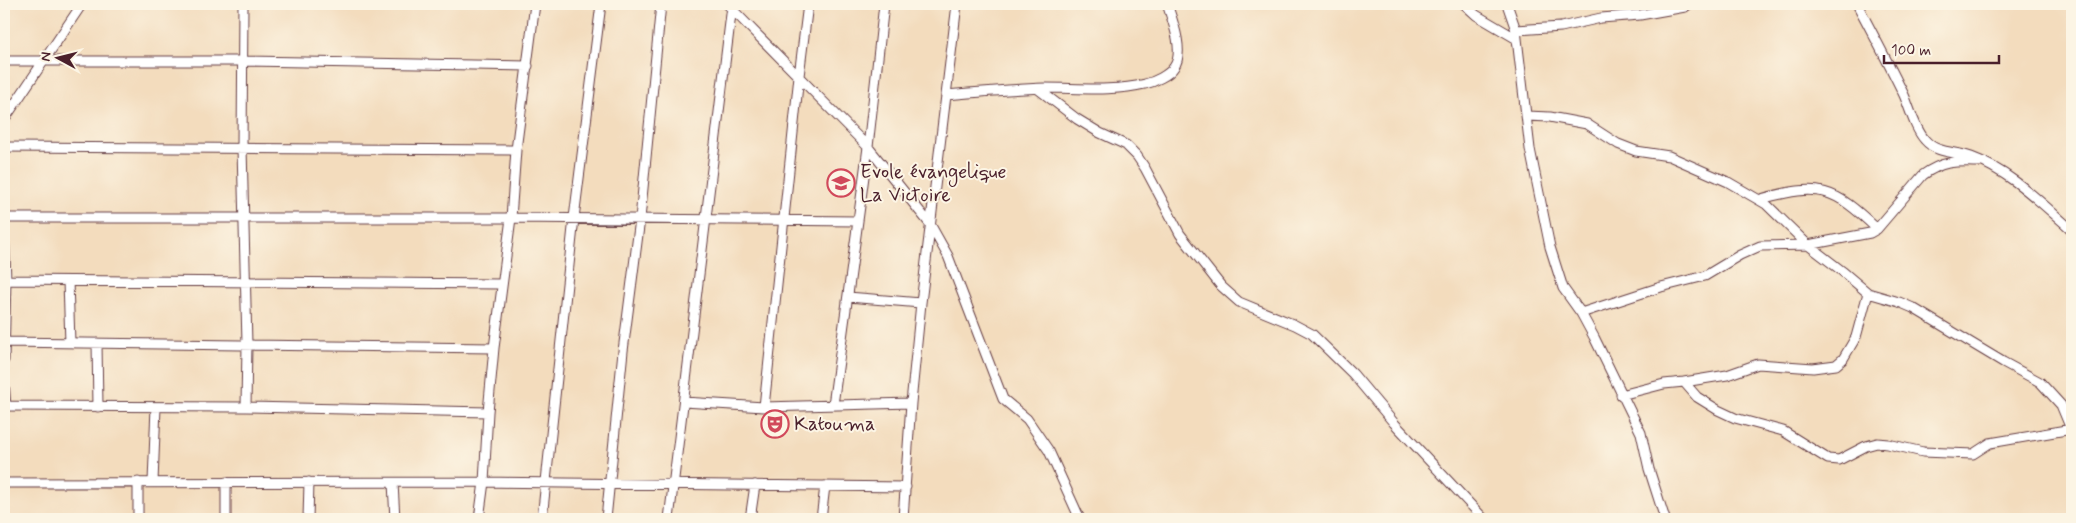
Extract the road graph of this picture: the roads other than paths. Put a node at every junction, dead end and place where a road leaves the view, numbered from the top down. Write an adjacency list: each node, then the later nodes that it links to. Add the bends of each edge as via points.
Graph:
1 (82, 4): 17 (street)
2 (243, 4): 18 (street)
3 (535, 4): 19 (street)
4 (601, 4): 34 (street)
5 (660, 4): 35 (street)
6 (808, 4): 20 (street)
7 (884, 4): 26 (street)
8 (957, 4): 22 (street)
9 (1167, 4): 21 (street, via 1178,54 1175,66 1165,75 1147,84 1125,87)
10 (1464, 4): 15 (street, via 1476,15)
11 (1507, 4): 15 (street)
12 (1690, 4): 15 (street)
13 (1857, 4): 29 (street, via 1924,139 1945,152)
14 (730, 5): 20 (street); 36 (street)
15 (1516, 35): 23 (street)
16 (4, 61): 17 (street)
17 (43, 61): 18 (street); 24 (street)
18 (244, 62): 19 (street); 27 (street)
19 (528, 66): 28 (street)
20 (799, 76): 26 (street); 37 (street)
21 (1038, 89): 22 (street); 96 (street, via 1077,119 1126,145 1145,168 1180,234 1221,286 1239,302 1312,334 1354,374)
22 (946, 95): 39 (street)
23 (1526, 116): 30 (street, via 1587,124 1618,144 1636,151 1669,156); 51 (street, via 1550,247 1563,288)
24 (4, 120)
25 (4, 147): 27 (street)
26 (868, 147): 38 (street); 39 (street)
27 (242, 148): 28 (street); 32 (street)
28 (516, 150): 33 (street)
29 (1984, 162): 41 (street, via 1948,163 1932,168); 42 (street, via 2022,186)
30 (1761, 199): 41 (street, via 1800,191 1828,193 1847,202); 43 (street)
31 (4, 218): 32 (street)
32 (243, 218): 33 (street); 46 (street)
33 (511, 218): 34 (street); 47 (street)
34 (574, 218): 35 (street); 78 (street)
35 (640, 219): 36 (street); 79 (street)
36 (706, 220): 37 (street); 61 (street)
37 (784, 221): 38 (street); 68 (street)
38 (858, 221): 49 (street)
39 (930, 224): 50 (street); 95 (street, via 948,256 1003,399 1027,419 1049,451)
40 (4, 229): 44 (street)
41 (1876, 229): 43 (street)
42 (2072, 230)
43 (1808, 245): 48 (street); 51 (street, via 1760,246 1705,276)
44 (6, 280): 45 (street); 52 (street)
45 (68, 281): 46 (street); 54 (street)
46 (245, 281): 47 (street); 55 (street)
47 (501, 284): 56 (street)
48 (1868, 293): 59 (street, via 1856,337 1843,360 1836,365 1813,368 1758,364 1727,375); 70 (street, via 1913,308 2040,382 2061,405)
49 (848, 297): 50 (street); 63 (street)
50 (921, 303): 62 (street)
51 (1581, 313): 60 (street)
52 (4, 342): 54 (street); 57 (street)
53 (97, 342): 54 (street); 55 (street); 65 (street)
54 (70, 343)
55 (247, 344): 56 (street); 67 (street)
56 (494, 348): 69 (street)
57 (4, 360)
58 (4, 382): 64 (street)
59 (1684, 382): 60 (street); 70 (street, via 1697,397 1718,410 1734,418 1783,431 1834,460 1877,443 1923,452 1973,454 1990,443)
60 (1621, 395): 97 (street, via 1641,433)
61 (684, 402): 68 (street); 80 (street)
62 (911, 403): 63 (street); 83 (street)
63 (834, 404): 68 (street)
64 (5, 406): 65 (street)
65 (98, 406): 66 (street)
66 (156, 407): 67 (street); 73 (street)
67 (246, 407): 69 (street)
68 (764, 408)
69 (488, 412): 77 (street)
70 (2072, 429)
71 (4, 482): 72 (street)
72 (138, 482): 73 (street); 84 (street)
73 (153, 482): 74 (street)
74 (226, 482): 75 (street); 85 (street)
75 (309, 482): 76 (street); 86 (street)
76 (393, 482): 77 (street); 87 (street)
77 (484, 482): 78 (street); 88 (street)
78 (546, 483): 79 (street); 89 (street)
79 (610, 484): 80 (street); 90 (street)
80 (674, 484): 81 (street); 91 (street)
81 (755, 485): 82 (street); 92 (street)
82 (825, 486): 83 (street); 93 (street)
83 (906, 487): 94 (street)
84 (138, 519)
85 (226, 519)
86 (308, 519)
87 (395, 519)
88 (479, 519)
89 (542, 519)
90 (606, 519)
91 (670, 519)
92 (750, 519)
93 (822, 519)
94 (903, 519)
95 (1080, 519)
96 (1484, 519)
97 (1665, 519)

